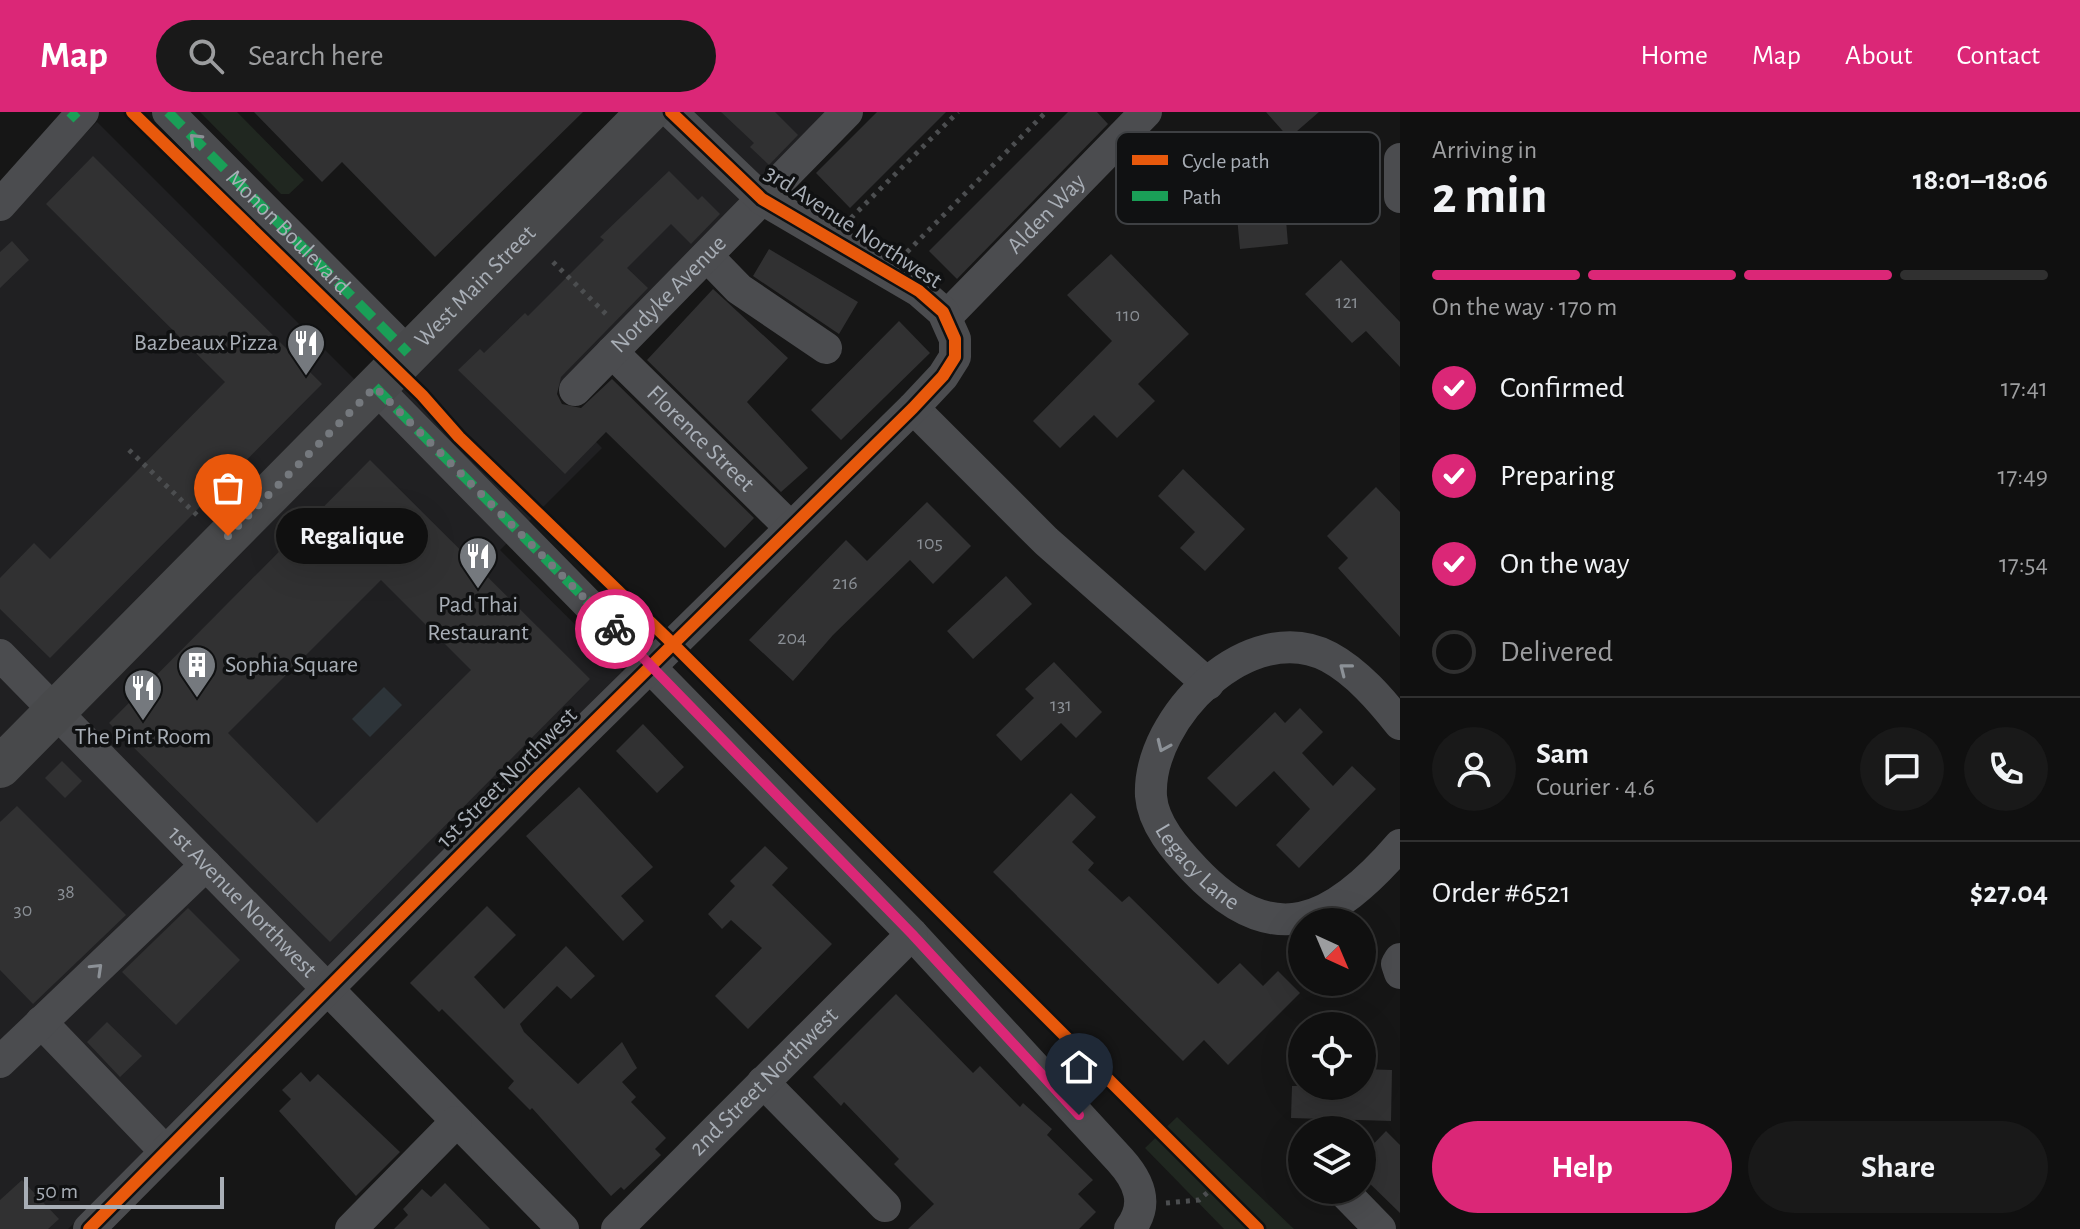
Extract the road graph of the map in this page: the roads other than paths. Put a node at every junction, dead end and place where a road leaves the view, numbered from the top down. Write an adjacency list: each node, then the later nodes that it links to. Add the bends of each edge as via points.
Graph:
1 (168, 112): 15 (street, Monon Boulevard, one-way to 1)
2 (648, 112): 15 (main road, West Main Street)
3 (671, 112): 9 (street, 3rd Avenue Northwest)
4 (847, 112): 9 (street, Nordyke Avenue)
5 (1146, 112): 7 (street, Alden Way)
6 (77, 114): 10 (street)
7 (1126, 132)
8 (1116, 143): 12 (street, Alden Way)
9 (762, 199): 11 (street, Nordyke Avenue); 12 (street, 3rd Avenue Northwest, via 919,291)
10 (0, 205)
11 (707, 256): 13 (street, Nordyke Avenue); 14 (street, via 739,289)
12 (946, 317): 16 (street, 3rd Avenue Northwest)
13 (620, 344): 18 (street, Nordyke Avenue); 20 (street, Florence Street)
14 (826, 348)
15 (408, 353): 17 (main road, West Main Street)
16 (955, 357): 19 (street, 1st Street Northwest)
17 (375, 387): 22 (street); 24 (main road, West Main Street)
18 (575, 390)
19 (913, 408): 20 (street, 1st Street Northwest); 23 (street, via 1046,541)
20 (790, 527): 22 (street, 1st Street Northwest)
21 (0, 655): 24 (street, 1st Avenue Northwest)
22 (651, 665): 29 (street); 32 (street, 1st Street Northwest)
23 (1208, 684): 25 (street, Legacy Lane, one-way to 23, via 1328,656 1294,648 1267,650); 27 (street, Legacy Lane, one-way to 27, via 1174,723 1152,773 1151,800 1178,852 1227,900 1259,917 1294,920 1327,910 1352,894)
24 (54, 712): 26 (main road, West Main Street); 28 (street, 1st Avenue Northwest)
25 (1400, 724)
26 (0, 767)
27 (1400, 845)
28 (206, 865): 32 (street, 1st Avenue Northwest); 33 (street, one-way to 28)
29 (912, 934): 35 (street, 2nd Street Northwest); 40 (street, via 1134,1176)
30 (1400, 959): 31 (street)
31 (1400, 973)
32 (328, 990): 36 (street, 1st Avenue Northwest); 37 (street, 1st Street Northwest)
33 (41, 1022): 34 (street); 37 (street)
34 (0, 1062)
35 (763, 1082): 39 (street); 44 (street, 2nd Street Northwest)
36 (456, 1122): 42 (street); 43 (street, 1st Avenue Northwest)
37 (165, 1151): 41 (street, 1st Street Northwest)
38 (1356, 1204): 45 (street)
39 (885, 1206)
40 (1136, 1215)
41 (89, 1229)
42 (351, 1229)
43 (563, 1229)
44 (617, 1229)
45 (1380, 1229)

